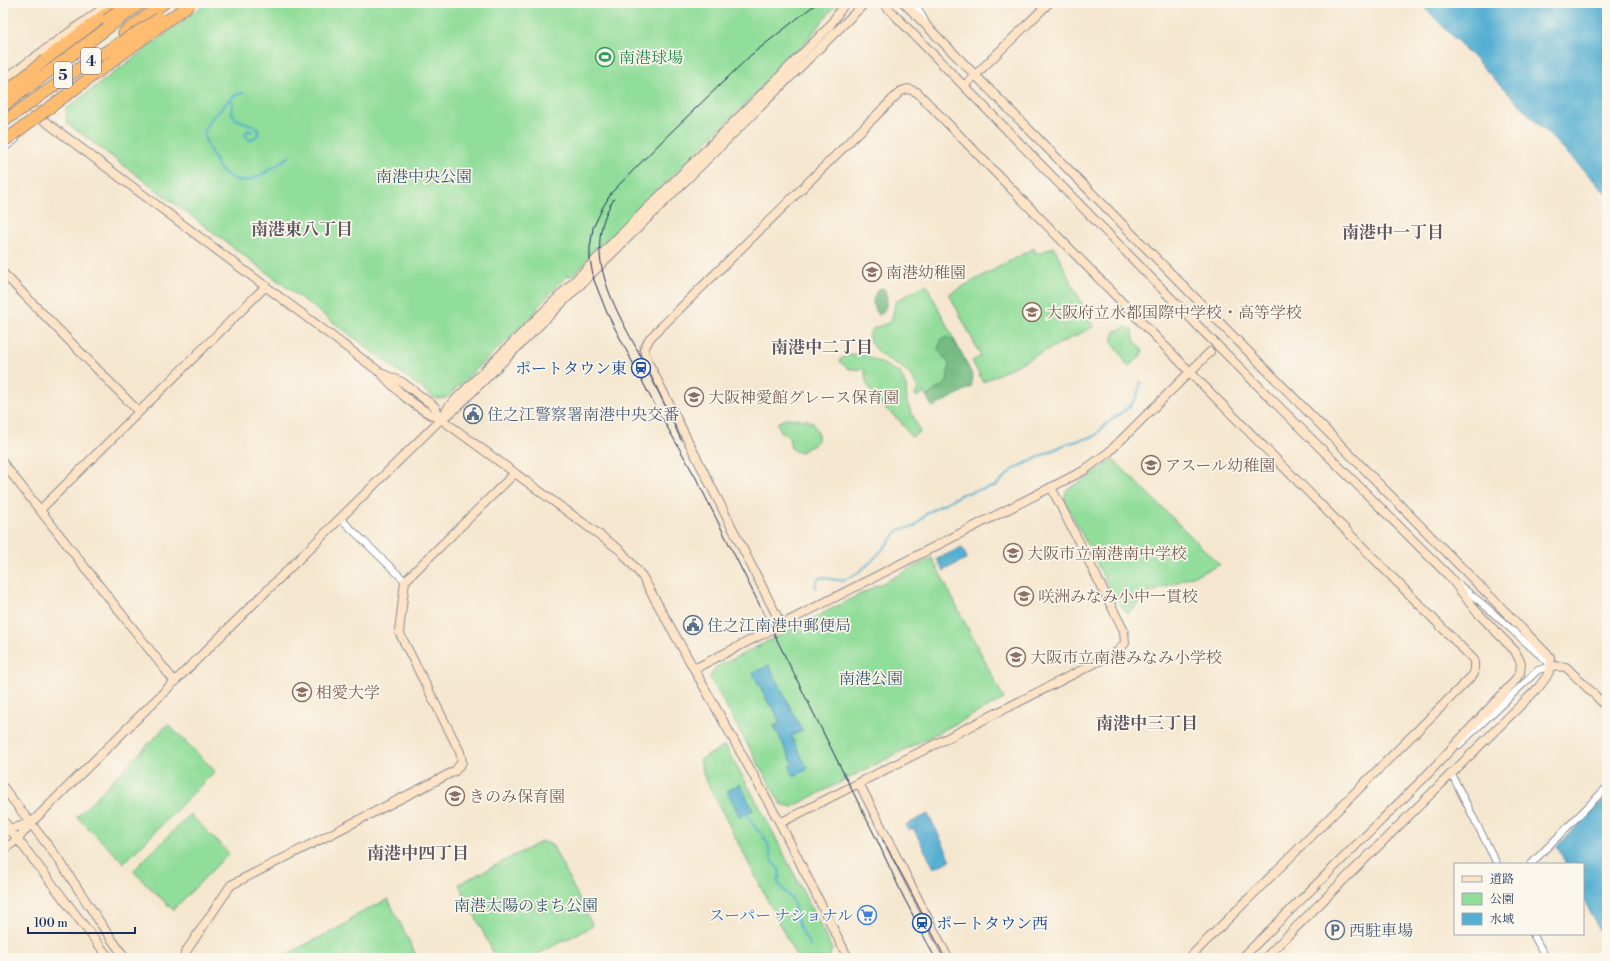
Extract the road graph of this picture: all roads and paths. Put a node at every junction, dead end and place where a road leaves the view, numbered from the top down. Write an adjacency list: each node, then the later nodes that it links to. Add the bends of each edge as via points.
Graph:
1 (110, 3): 19 (street)
2 (119, 3): 16 (highway)
3 (126, 3): 23 (highway, 4, bridge, via 71,51)
4 (141, 3): 24 (highway, 5, bridge)
5 (164, 3): 25 (highway, 5)
6 (182, 3): 27 (highway, 4, bridge, via 81,67)
7 (191, 3): 26 (highway, bridge)
8 (198, 3): 18 (street)
9 (845, 3): 36 (street, via 829,27 449,406)
10 (865, 3): 36 (street, via 453,411)
11 (883, 3): 20 (street)
12 (904, 3): 15 (street)
13 (915, 3): 15 (street)
14 (1049, 3): 17 (street)
15 (928, 26): 17 (street)
16 (45, 60): 19 (highway, bridge); 22 (highway, bridge)
17 (976, 74): 20 (street); 45 (street, via 1545,651)
18 (98, 78)
19 (3, 81): 26 (street)
20 (965, 85): 42 (street, via 1203,331)
21 (86, 86): 26 (street)
22 (3, 94)
23 (3, 102)
24 (3, 106)
25 (3, 118)
26 (38, 119): 28 (highway, bridge); 29 (highway, bridge); 30 (street); 32 (street)
27 (3, 122)
28 (3, 137)
29 (3, 142)
30 (3, 149)
31 (3, 273): 35 (street)
32 (266, 286): 35 (street); 36 (street, via 381,373 402,382 435,406)
33 (1210, 352): 34 (street)
34 (1190, 372): 39 (street, via 1109,452 1083,471); 44 (street, via 917,92 908,89 900,91 650,338 644,349 647,360); 68 (street, via 1474,660 1474,674)
35 (139, 412): 40 (street)
36 (442, 419): 38 (street); 41 (street)
37 (3, 463): 40 (street)
38 (515, 473): 43 (street); 46 (street, via 620,550 642,576)
39 (1051, 488): 44 (street); 51 (street, via 1124,631 1125,643 1117,652)
40 (40, 510): 47 (street)
41 (341, 519): 43 (street); 47 (street)
42 (1450, 577): 45 (street); 50 (street, via 1476,611 1515,651 1521,663 1520,673)
43 (405, 581): 65 (street, via 399,632 460,752 462,762 455,771 231,885 184,953)
44 (780, 624): 46 (street)
45 (1552, 666): 48 (street, via 1566,667); 49 (street, via 1538,688); 50 (street, via 1538,670)
46 (694, 669): 56 (street)
47 (175, 682): 55 (street)
48 (1607, 707)
49 (1452, 775): 60 (street); 70 (street)
50 (1423, 779): 69 (street)
51 (859, 783): 56 (street); 67 (street)
52 (3, 787): 55 (street)
53 (1607, 787): 61 (street)
54 (3, 820): 57 (street)
55 (31, 823): 57 (street); 58 (street); 64 (street)
56 (780, 824): 66 (street)
57 (6, 832): 58 (street)
58 (18, 839): 59 (street); 63 (street)
59 (3, 850)
60 (1496, 863)
61 (1532, 863)
62 (1534, 935): 71 (street)
63 (109, 958)
64 (125, 958)
65 (184, 958)
66 (848, 958)
67 (948, 958)
68 (1189, 958)
69 (1242, 958)
70 (1265, 958)
71 (1546, 958)

